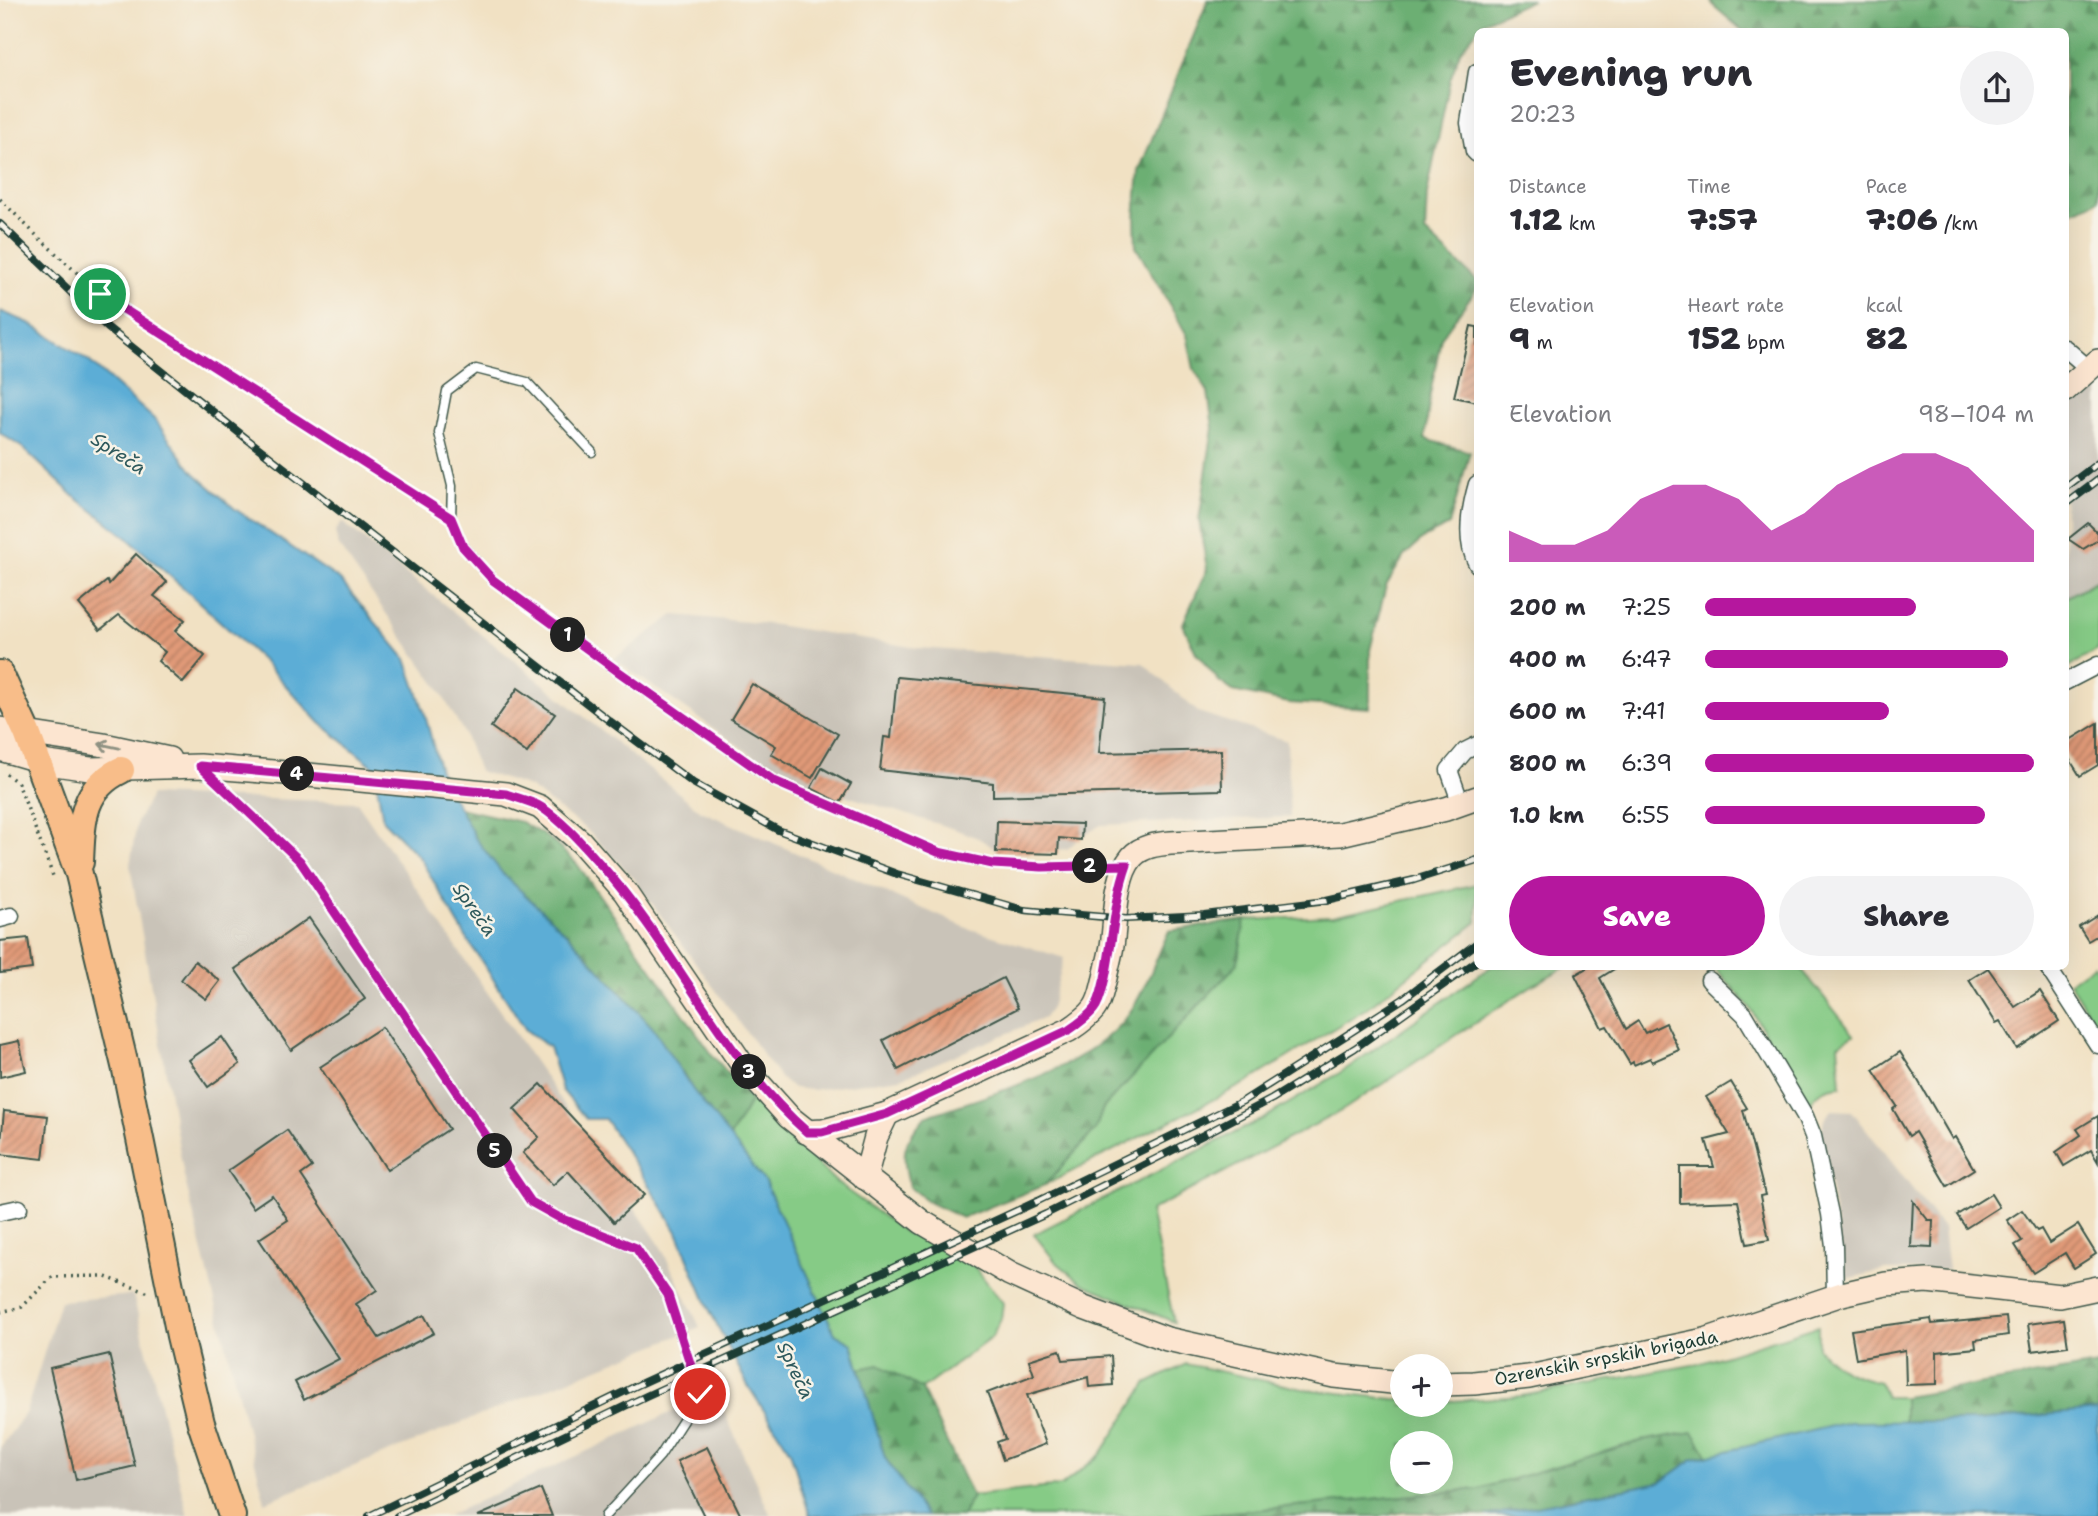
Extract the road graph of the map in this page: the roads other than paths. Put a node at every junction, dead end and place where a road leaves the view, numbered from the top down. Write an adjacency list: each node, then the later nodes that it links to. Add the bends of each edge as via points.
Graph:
1 (1474, 87): 2 (street, via 1469,124)
2 (1474, 152)
3 (2069, 350): 4 (street)
4 (2093, 365): 5 (main road)
5 (2069, 386)
6 (592, 452): 20 (lane, via 527,382 475,369 447,391 439,433 452,486 451,518 463,547 493,580 774,781 938,852 993,864)
7 (1474, 494): 8 (street, via 1469,535)
8 (1474, 553)
9 (2098, 665): 11 (street)
10 (0, 674): 13 (main road)
11 (2069, 680)
12 (0, 729): 13 (main road)
13 (27, 733): 16 (main road); 17 (main road, one-way to 13)
14 (1474, 746): 19 (street, via 1450,770)
15 (0, 749): 16 (main road)
16 (37, 760): 18 (main road); 21 (main road)
17 (200, 766): 18 (main road); 26 (main road, via 506,794 540,807 581,842 625,892 744,1067); 35 (lane, via 300,861 531,1202 636,1248 668,1295 700,1394 660,1456)
18 (121, 769): 21 (main road, via 94,791 86,807)
19 (1469, 801): 20 (main road, via 1340,834 1156,844 1133,856)
20 (1127, 865): 25 (main road, via 1095,1008 1069,1030)
21 (79, 874): 34 (main road, via 126,1070 180,1336 201,1423)
22 (2051, 970): 24 (street)
23 (1709, 980): 31 (street, via 1745,1015 1813,1136 1830,1214)
24 (2098, 1045)
25 (887, 1114): 26 (main road); 27 (main road)
26 (807, 1132): 27 (main road)
27 (865, 1178): 32 (main road, via 933,1229 1010,1274 1084,1308 1167,1339 1334,1376)
28 (19, 1208): 29 (street)
29 (0, 1213)
30 (2098, 1288): 31 (main road, Ozrenskih srpskih brigada, via 2060,1296 1927,1281 1886,1284)
31 (1835, 1296): 33 (main road, Ozrenskih srpskih brigada, via 1705,1340 1529,1377)
32 (1390, 1382)
33 (1453, 1383)
34 (232, 1516)
35 (605, 1516)

